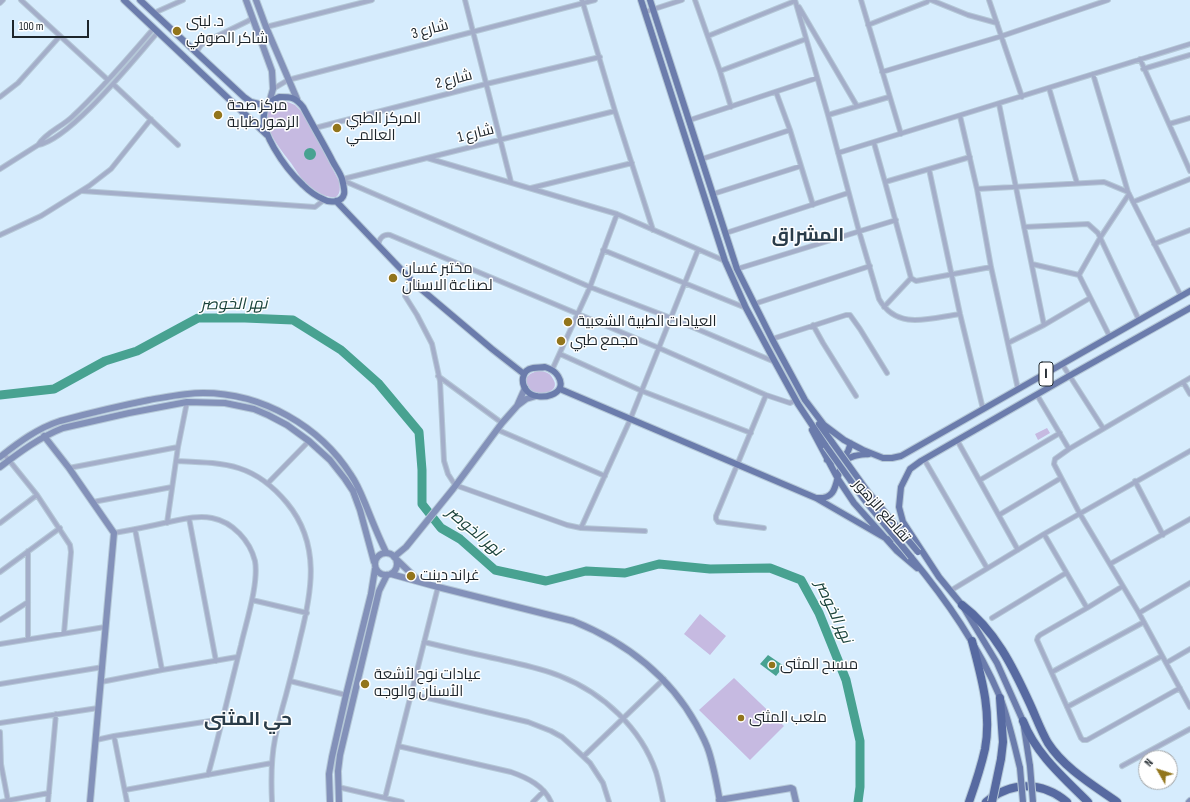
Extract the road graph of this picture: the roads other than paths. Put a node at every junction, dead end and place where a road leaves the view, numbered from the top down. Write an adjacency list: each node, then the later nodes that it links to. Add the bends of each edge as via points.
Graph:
1 (2, 0): 21 (street)
2 (21, 0): 31 (street)
3 (124, 0): 29 (main road)
4 (140, 0): 24 (main road)
5 (183, 0): 24 (street)
6 (246, 0): 25 (street)
7 (256, 0): 28 (street)
8 (372, 0): 28 (street)
9 (465, 0): 30 (street)
10 (595, 0): 20 (street, شارع 3)
11 (641, 0): 23 (main road)
12 (650, 0): 22 (main road)
13 (682, 0): 22 (street)
14 (695, 0): 32 (street)
15 (796, 0): 32 (street); 34 (street); 58 (street)
16 (861, 0): 27 (street)
17 (930, 0): 26 (street); 27 (street)
18 (989, 0): 26 (street)
19 (1108, 0): 33 (street)
20 (582, 2): 30 (street, شارع 3); 38 (street)
21 (0, 3)
22 (653, 9): 23 (street); 65 (main road)
23 (645, 12): 113 (main road)
24 (154, 13): 36 (main road)
25 (252, 18): 36 (street, via 201,45); 50 (street, via 272,71)
26 (997, 23): 33 (street)
27 (868, 25): 42 (street)
28 (266, 27): 46 (street)
29 (156, 30): 45 (street); 47 (street); 70 (main road)
30 (473, 31): 46 (street, شارع 3); 48 (street)
31 (60, 36): 45 (street); 52 (street, via 18,83)
32 (708, 36): 41 (street)
33 (1002, 36): 42 (street); 54 (street)
34 (806, 39): 41 (street); 44 (street)
35 (1190, 44): 39 (street)
36 (196, 53): 57 (main road, via 244,97 251,102)
37 (1190, 55): 40 (street)
38 (600, 57): 48 (street, شارع 2); 60 (street)
39 (1140, 59): 40 (street); 43 (street)
40 (1143, 69): 66 (street)
41 (720, 70): 59 (street)
42 (882, 72): 53 (street)
43 (1093, 74): 49 (street); 94 (street)
44 (817, 78): 51 (street); 61 (street)
45 (108, 80): 73 (street, via 73,117 42,139)
46 (288, 80): 50 (street, شارع 3); 55 (street)
47 (113, 84): 64 (street); 73 (street, via 74,124 45,144)
48 (486, 84): 67 (street, شارع 2); 71 (street)
49 (1050, 88): 54 (street); 88 (street)
50 (273, 89): 57 (street)
51 (776, 92): 59 (street); 68 (street)
52 (0, 97)
53 (889, 97): 58 (street); 69 (street)
54 (1022, 97): 56 (street)
55 (297, 99): 57 (main road, via 279,98); 67 (main road)
56 (999, 104): 62 (street); 89 (street)
57 (268, 105): 70 (main road, via 264,113)
58 (857, 106): 61 (street)
59 (731, 107): 65 (street)
60 (615, 111): 71 (street, شارع 1); 79 (street)
61 (828, 115): 75 (street)
62 (960, 116): 69 (street); 76 (street)
63 (1190, 118): 66 (street)
64 (151, 119): 74 (street); 92 (street, via 111,169)
65 (690, 120): 78 (main road)
66 (1169, 124): 83 (street)
67 (315, 128): 85 (main road)
68 (790, 130): 78 (street); 80 (street)
69 (901, 134): 72 (street)
70 (267, 135): 96 (main road, via 302,184)
71 (500, 140): 77 (street, شارع 1); 86 (street)
72 (874, 143): 75 (street); 87 (street)
73 (38, 145): 81 (street)
74 (178, 145)
75 (838, 153): 93 (street)
76 (970, 157): 82 (street); 91 (street)
77 (427, 158): 85 (street, شارع 1); 86 (street)
78 (702, 159): 95 (main road)
79 (632, 163): 90 (street); 103 (street)
80 (801, 166): 95 (street); 99 (street)
81 (0, 169)
82 (929, 169): 87 (street); 118 (street)
83 (1190, 171)
84 (1190, 179): 98 (street)
85 (342, 180): 97 (main road, via 344,194); 123 (street)
86 (511, 182): 90 (street)
87 (886, 182): 101 (street)
88 (1077, 184): 89 (street); 94 (street, via 1104,182)
89 (1016, 187): 91 (street); 102 (street)
90 (531, 188): 100 (street)
91 (977, 189): 116 (street)
92 (82, 191): 96 (street, via 315,207); 107 (street, via 41,216)
93 (848, 193): 99 (street); 105 (street)
94 (1129, 193): 98 (street); 108 (street)
95 (713, 194): 106 (main road)
96 (324, 200): 97 (main road)
97 (336, 201): 110 (main road)
98 (1133, 202): 109 (street)
99 (813, 205): 106 (street)
100 (617, 214): 103 (street); 111 (street)
101 (896, 220): 105 (street); 120 (street)
102 (1024, 227): 108 (street, via 1088,224); 114 (street)
103 (653, 230): 112 (street)
104 (1190, 230): 109 (street)
105 (859, 231): 115 (street); 117 (street)
106 (726, 233): 117 (main road)
107 (0, 235)
108 (1100, 238): 119 (street); 134 (street)
109 (1154, 244): 125 (street)
110 (379, 248): 122 (main road); 131 (street, via 381,238 390,235)
111 (603, 250): 121 (street); 123 (street)
112 (698, 250): 113 (street); 121 (street)
113 (725, 261): 129 (main road)
114 (1032, 264): 119 (street); 136 (street)
115 (870, 266): 127 (street); 128 (street, via 879,299)
116 (991, 267): 118 (street); 139 (street)
117 (737, 269): 127 (main road)
118 (951, 274): 120 (street, via 916,281); 132 (street)
119 (1079, 275): 126 (street)
120 (911, 278): 128 (street)
121 (685, 282): 129 (street); 133 (street)
122 (415, 284): 146 (main road); 147 (street, via 405,296 432,344)
123 (590, 287): 131 (street); 133 (street)
124 (1190, 291): 125 (main road, ١)
125 (1180, 296): 134 (main road, ١)
126 (1090, 298): 136 (street); 137 (street)
127 (754, 304): 138 (main road)
128 (884, 307): 132 (street, via 897,316 910,320)
129 (746, 308): 142 (main road)
130 (1190, 308): 148 (main road)
131 (578, 314): 140 (street); 141 (street)
132 (960, 314): 165 (street)
133 (671, 318): 140 (street); 142 (street)
134 (1139, 320): 137 (main road, ١)
135 (813, 325): 138 (street); 145 (street, via 850,315); 159 (street)
136 (1044, 325): 139 (street)
137 (1110, 336): 143 (main road, ١)
138 (772, 339): 160 (main road)
139 (1008, 343): 153 (street)
140 (659, 348): 154 (street); 156 (street)
141 (560, 354): 144 (street); 154 (street)
142 (775, 362): 162 (main road)
143 (1062, 364): 148 (street); 153 (main road, ١)
144 (552, 370): 146 (main road, via 533,368); 152 (main road, via 560,381)
145 (887, 373)
146 (524, 374): 151 (main road, via 522,380)
147 (438, 376): 168 (street); 196 (street, via 443,457)
148 (1069, 376): 157 (main road); 169 (street)
149 (1190, 378): 150 (street)
150 (1183, 382): 155 (street); 169 (street)
151 (525, 388): 158 (main road); 164 (street)
152 (560, 389): 158 (main road, via 551,395); 167 (main road)
153 (1018, 389): 165 (main road, ١)
154 (642, 391): 167 (street); 171 (street)
155 (1190, 394)
156 (766, 395): 162 (street, via 790,403); 171 (street)
157 (1037, 395): 172 (street); 174 (main road)
158 (536, 396): 164 (street, via 526,399)
159 (856, 396)
160 (805, 400): 176 (main road, via 824,425); 231 (main road, bridge, via 868,492)
161 (187, 402): 166 (street); 175 (street, via 224,403 254,409 282,422); 177 (street)
162 (797, 402): 184 (main road, تقاطع الزهور); 233 (main road, bridge, via 867,503)
163 (127, 404): 166 (street); 181 (street, via 51,424); 216 (street, via 180,394 203,393 245,398 279,411 314,434 344,465 358,487)
164 (517, 406): 168 (street)
165 (983, 409): 180 (main road, ١, via 901,456 883,458)
166 (129, 414): 173 (street, via 63,428)
167 (630, 420): 186 (main road); 189 (street)
168 (502, 423): 170 (street)
169 (1103, 428): 178 (street)
170 (498, 430): 189 (street); 196 (street)
171 (751, 433): 186 (street)
172 (1060, 433): 178 (street); 192 (street)
173 (44, 436): 183 (street); 188 (street)
174 (957, 440): 182 (main road); 192 (street)
175 (309, 441): 194 (street); 218 (street, via 330,460 353,491)
176 (850, 443): 180 (main road); 184 (main road, via 849,450 841,458 834,462)
177 (178, 447): 185 (street); 188 (street)
178 (1069, 450): 190 (street, via 1054,461)
179 (1190, 451): 193 (street)
180 (870, 454): 191 (main road, via 847,460 840,467)
181 (2, 455): 183 (street)
182 (924, 459): 204 (main road, via 910,469 901,487 899,507); 226 (street)
183 (9, 460): 187 (street); 197 (street)
184 (827, 460): 191 (main road, تقاطع الزهور)
185 (177, 461): 194 (street, via 230,465 259,476); 195 (street)
186 (738, 465): 198 (main road); 209 (street, via 716,520)
187 (0, 467)
188 (69, 468): 199 (street)
189 (605, 476): 208 (street)
190 (1061, 478): 200 (street); 201 (street)
191 (838, 480): 198 (main road, via 831,494 824,498); 217 (main road, تقاطع الزهور, via 862,513)
192 (980, 480): 201 (street)
193 (1135, 481): 200 (street); 214 (street)
194 (268, 483): 242 (street, via 294,511 306,538 312,575)
195 (172, 487): 199 (street); 206 (street)
196 (454, 487): 208 (street); 223 (street)
197 (37, 495): 205 (street); 207 (street)
198 (816, 498): 217 (main road)
199 (93, 502): 212 (street)
200 (1080, 514): 213 (street); 225 (street)
201 (999, 515): 219 (street)
202 (189, 518): 206 (street); 238 (street, via 214,518 226,523 245,539 255,562); 256 (street)
203 (1190, 519): 214 (street)
204 (903, 522): 215 (main road); 217 (main road, via 901,536)
205 (0, 523)
206 (167, 523): 210 (street)
207 (60, 528): 220 (street); 248 (street, via 70,545 71,552)
208 (581, 528): 211 (street)
209 (764, 528)
210 (134, 529): 212 (street); 259 (street)
211 (644, 531)
212 (114, 533): 247 (street)
213 (1044, 534): 219 (street); 229 (street)
214 (1163, 535): 225 (street)
215 (912, 536): 221 (main road, via 902,539); 231 (main road)
216 (379, 537): 218 (street, via 374,543); 222 (street)
217 (887, 539): 221 (main road, تقاطع الزهور)
218 (369, 542): 224 (street)
219 (1018, 550): 226 (street)
220 (28, 551): 228 (street); 239 (street)
221 (897, 551): 233 (main road, تقاطع الزهور)
222 (386, 552): 223 (street); 224 (street, via 380,554)
223 (395, 558): 230 (street, via 396,569); 232 (street)
224 (374, 562): 227 (street)
225 (1110, 564): 235 (street)
226 (987, 568): 237 (street)
227 (375, 569): 230 (street, via 380,574); 267 (street)
228 (0, 572)
229 (1066, 572): 241 (street); 244 (street)
230 (389, 575): 232 (street); 287 (street, via 379,591 340,756)
231 (940, 577): 237 (main road)
232 (420, 582): 236 (street)
233 (933, 583): 250 (main road)
234 (1190, 583): 243 (street)
235 (1123, 586): 241 (street); 243 (street)
236 (438, 587): 251 (street); 261 (street, via 588,627 631,652)
237 (950, 590): 240 (main road)
238 (252, 600): 242 (street); 255 (street)
239 (28, 602): 245 (street); 249 (street)
240 (962, 605): 275 (main road, via 997,663); 314 (highway, via 972,612 996,639 1014,669 1048,742 1059,757)
241 (1087, 608): 260 (street, via 1038,638)
242 (307, 613): 262 (street)
243 (1139, 613): 246 (street)
244 (992, 618)
245 (0, 620)
246 (1144, 622): 254 (street); 260 (street)
247 (105, 627): 248 (street); 258 (street)
248 (64, 633): 249 (street)
249 (28, 639): 252 (street)
250 (972, 640): 268 (main road); 307 (highway, via 984,690 987,720 985,750)
251 (424, 642): 266 (street); 273 (street, via 527,666 561,677 595,694)
252 (0, 644)
253 (1190, 649): 257 (street)
254 (1162, 656): 257 (street); 269 (street)
255 (238, 657): 256 (street); 274 (street)
256 (216, 660): 259 (street)
257 (1166, 663): 265 (street)
258 (102, 667): 263 (street); 264 (street)
259 (162, 670): 263 (street)
260 (1052, 672): 269 (street)
261 (664, 679): 273 (street); 293 (street, via 683,703 700,732 710,758)
262 (290, 681): 267 (street); 284 (street, via 275,739)
263 (101, 682): 271 (street)
264 (0, 684)
265 (1180, 688): 269 (street, via 1087,740 1081,738); 270 (street)
266 (411, 694): 281 (street); 282 (street, via 540,726 562,737)
267 (346, 695): 299 (street, via 329,774)
268 (1000, 698): 309 (highway, bridge, via 1003,742); 310 (main road, bridge, via 1011,728 1020,768)
269 (1067, 707)
270 (1190, 707)
271 (98, 708): 272 (street); 280 (street)
272 (56, 714): 276 (street); 290 (street)
273 (623, 718): 282 (street); 305 (street, via 640,740 652,763)
274 (223, 719): 279 (street); 286 (street)
275 (1023, 721): 311 (main road, bridge); 313 (highway, via 1042,755)
276 (0, 723)
277 (1190, 729): 285 (street)
278 (0, 732): 283 (street)
279 (114, 736): 280 (street); 288 (street)
280 (96, 740): 296 (street)
281 (398, 746): 289 (street, via 511,772 529,780); 291 (street)
282 (584, 756): 304 (street, via 603,783)
283 (1, 764): 292 (street)
284 (272, 764): 286 (street); 298 (street)
285 (1122, 766)
286 (208, 775): 288 (street)
287 (338, 787): 291 (street); 300 (street)
288 (125, 790): 297 (street)
289 (544, 791): 302 (street); 303 (street)
290 (49, 793): 292 (street); 295 (street)
291 (385, 798): 301 (street)
292 (8, 801): 294 (street)
293 (719, 801): 306 (street, via 791,788 794,790)
294 (0, 802)
295 (48, 802)
296 (90, 802)
297 (127, 802)
298 (272, 802)
299 (330, 802)
300 (339, 802)
301 (402, 802)
302 (533, 802)
303 (551, 802)
304 (609, 802)
305 (663, 802)
306 (796, 802)
307 (969, 802)
308 (986, 802): 312 (highway, via 1002,791 1019,786 1037,787 1055,794)
309 (992, 802)
310 (1023, 802)
311 (1033, 802)
312 (1066, 802)
313 (1088, 802)
314 (1117, 802)

